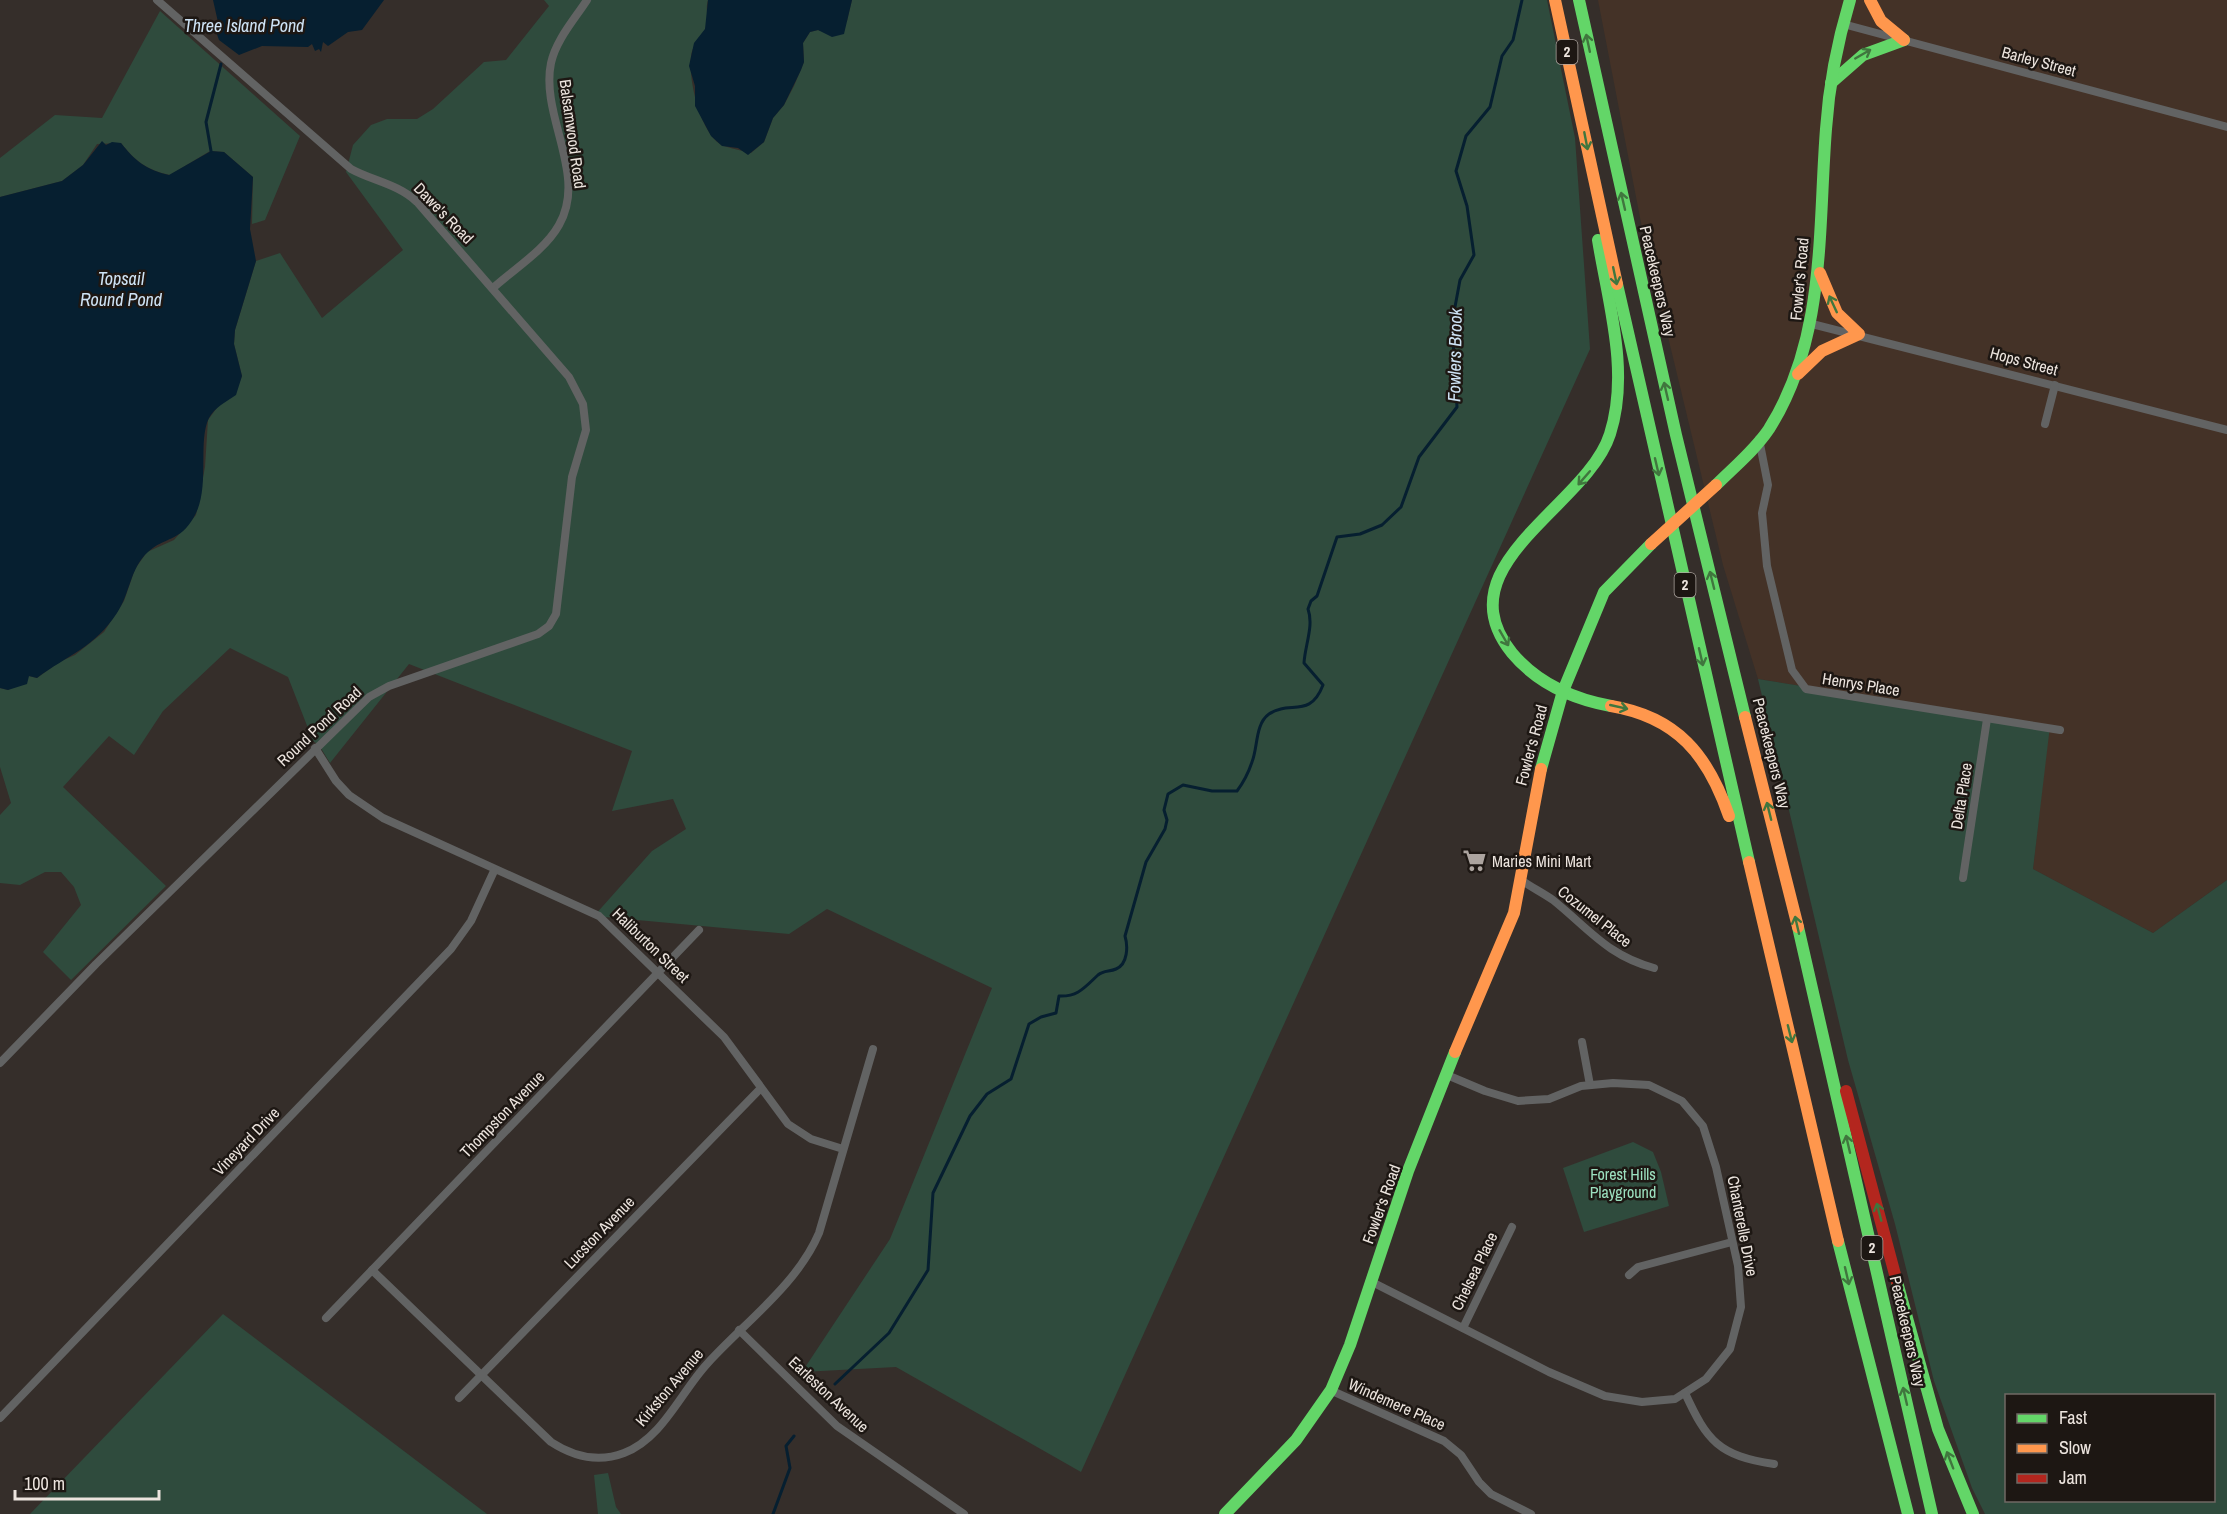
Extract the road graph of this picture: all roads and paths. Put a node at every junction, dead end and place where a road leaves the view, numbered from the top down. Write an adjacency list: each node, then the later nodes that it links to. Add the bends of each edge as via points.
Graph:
1 (157, 0): 13 (street, Dawe's Road, via 351,169 406,192)
2 (587, 0): 13 (street, Balsamwood Road, via 555,51 549,77 566,174 565,213 546,243)
3 (1555, 0): 11 (main road, 2, one-way to 11)
4 (1579, 0): 32 (main road, Peacekeepers Way / 2, one-way to 4, via 1676,435)
5 (1850, 0): 7 (main road, Fowler's Road)
6 (1870, 0): 8 (main road, via 1881,21)
7 (1843, 24): 8 (street, Barley Street); 9 (main road, Fowler's Road)
8 (1904, 40): 9 (main road, one-way to 8, via 1868,51); 10 (street, Barley Street)
9 (1830, 84): 12 (main road, Fowler's Road)
10 (2227, 126)
11 (1593, 178): 22 (main road, one-way to 22, via 1616,358 1617,409 1611,432 1593,467 1507,561 1497,581 1494,600 1500,634 1511,651); 33 (main road, 2, one-way to 33)
12 (1818, 267): 14 (main road, Fowler's Road); 15 (main road, one-way to 12, via 1837,313)
13 (493, 288): 18 (street, Dawe's Road, via 569,377 578,390)
14 (1812, 324): 15 (street, Hops Street); 16 (main road, Fowler's Road)
15 (1859, 334): 16 (main road, via 1822,351); 17 (street, Hops Street)
16 (1796, 377): 21 (main road, Fowler's Road)
17 (2055, 385): 19 (street); 20 (street, Hops Street)
18 (586, 417): 25 (street, Round Pond Road, via 584,443 572,477 556,614 549,626 523,640 389,686 369,698)
19 (2045, 424)
20 (2227, 430)
21 (1759, 439): 22 (main road, Fowler's Road, bridge, via 1604,592); 23 (street, Henrys Place, via 1768,485 1762,513 1767,566 1788,656 1798,680 1806,689 1818,693)
22 (1563, 691): 28 (main road, Fowler's Road, via 1537,784); 33 (main road, one-way to 33, via 1654,718 1687,740 1701,756 1723,796)
23 (1988, 719): 24 (street, Henrys Place); 27 (street, Delta Place)
24 (2060, 730)
25 (315, 748): 26 (street, Haliburton Street, via 336,781 364,806); 36 (street, Round Pond Road)
26 (494, 871): 31 (street, Haliburton Street, via 598,916); 53 (street, Vineyard Drive, via 471,921 451,949)
27 (1963, 878)
28 (1521, 880): 30 (street, Cozumel Place, via 1552,899 1588,932 1629,961); 37 (main road, Fowler's Road, via 1514,914)
29 (699, 930): 31 (street, Thompston Avenue)
30 (1654, 968)
31 (658, 973): 39 (street, Haliburton Street, via 724,1037); 43 (street, Thompston Avenue)
32 (1811, 982): 61 (main road, Peacekeepers Way / 2, one-way to 32); 62 (main road, one-way to 32, via 1926,1390 1843,1081)
33 (1779, 992): 54 (main road, 2, one-way to 54)
34 (1582, 1042): 38 (street)
35 (873, 1049): 40 (street, Kirkston Avenue)
36 (0, 1064)
37 (1448, 1075): 38 (street, Chanterelle Drive, via 1518,1101 1549,1099); 45 (main road, Fowler's Road, via 1396,1205)
38 (1590, 1085): 42 (street, Chanterelle Drive, via 1649,1085 1682,1101 1703,1126)
39 (761, 1088): 40 (street, Haliburton Street, via 795,1130); 49 (street, Lucston Avenue)
40 (843, 1149): 48 (street, Kirkston Avenue, via 819,1233 807,1257)
41 (1512, 1227): 47 (street, Chelsea Place)
42 (1732, 1242): 44 (street, via 1638,1267); 51 (street, Chanterelle Drive, via 1741,1307 1730,1349 1706,1379)
43 (372, 1270): 46 (street, Thompston Avenue); 49 (street, Kirkston Avenue)
44 (1629, 1275)
45 (1372, 1282): 47 (street, Chanterelle Drive); 50 (main road, Fowler's Road)
46 (326, 1318)
47 (1462, 1328): 51 (street, Chanterelle Drive, via 1605,1396 1642,1402 1675,1399)
48 (739, 1330): 49 (street, Kirkston Avenue, via 702,1369 652,1435 610,1457 594,1458 565,1451); 56 (street, Earleston Avenue, via 837,1426)
49 (481, 1376): 52 (street, Lucston Avenue)
50 (1330, 1390): 57 (main road, Fowler's Road, via 1282,1455); 58 (street, Windemere Place, via 1444,1441 1461,1455 1491,1494)
51 (1685, 1393): 55 (street, via 1711,1441 1752,1461)
52 (459, 1398)
53 (0, 1418)
54 (1893, 1454): 59 (main road); 60 (main road, 2)
55 (1774, 1464)
56 (964, 1514)
57 (1225, 1514)
58 (1531, 1514)
59 (1902, 1514)
60 (1908, 1514)
61 (1932, 1514)
62 (1973, 1514)

